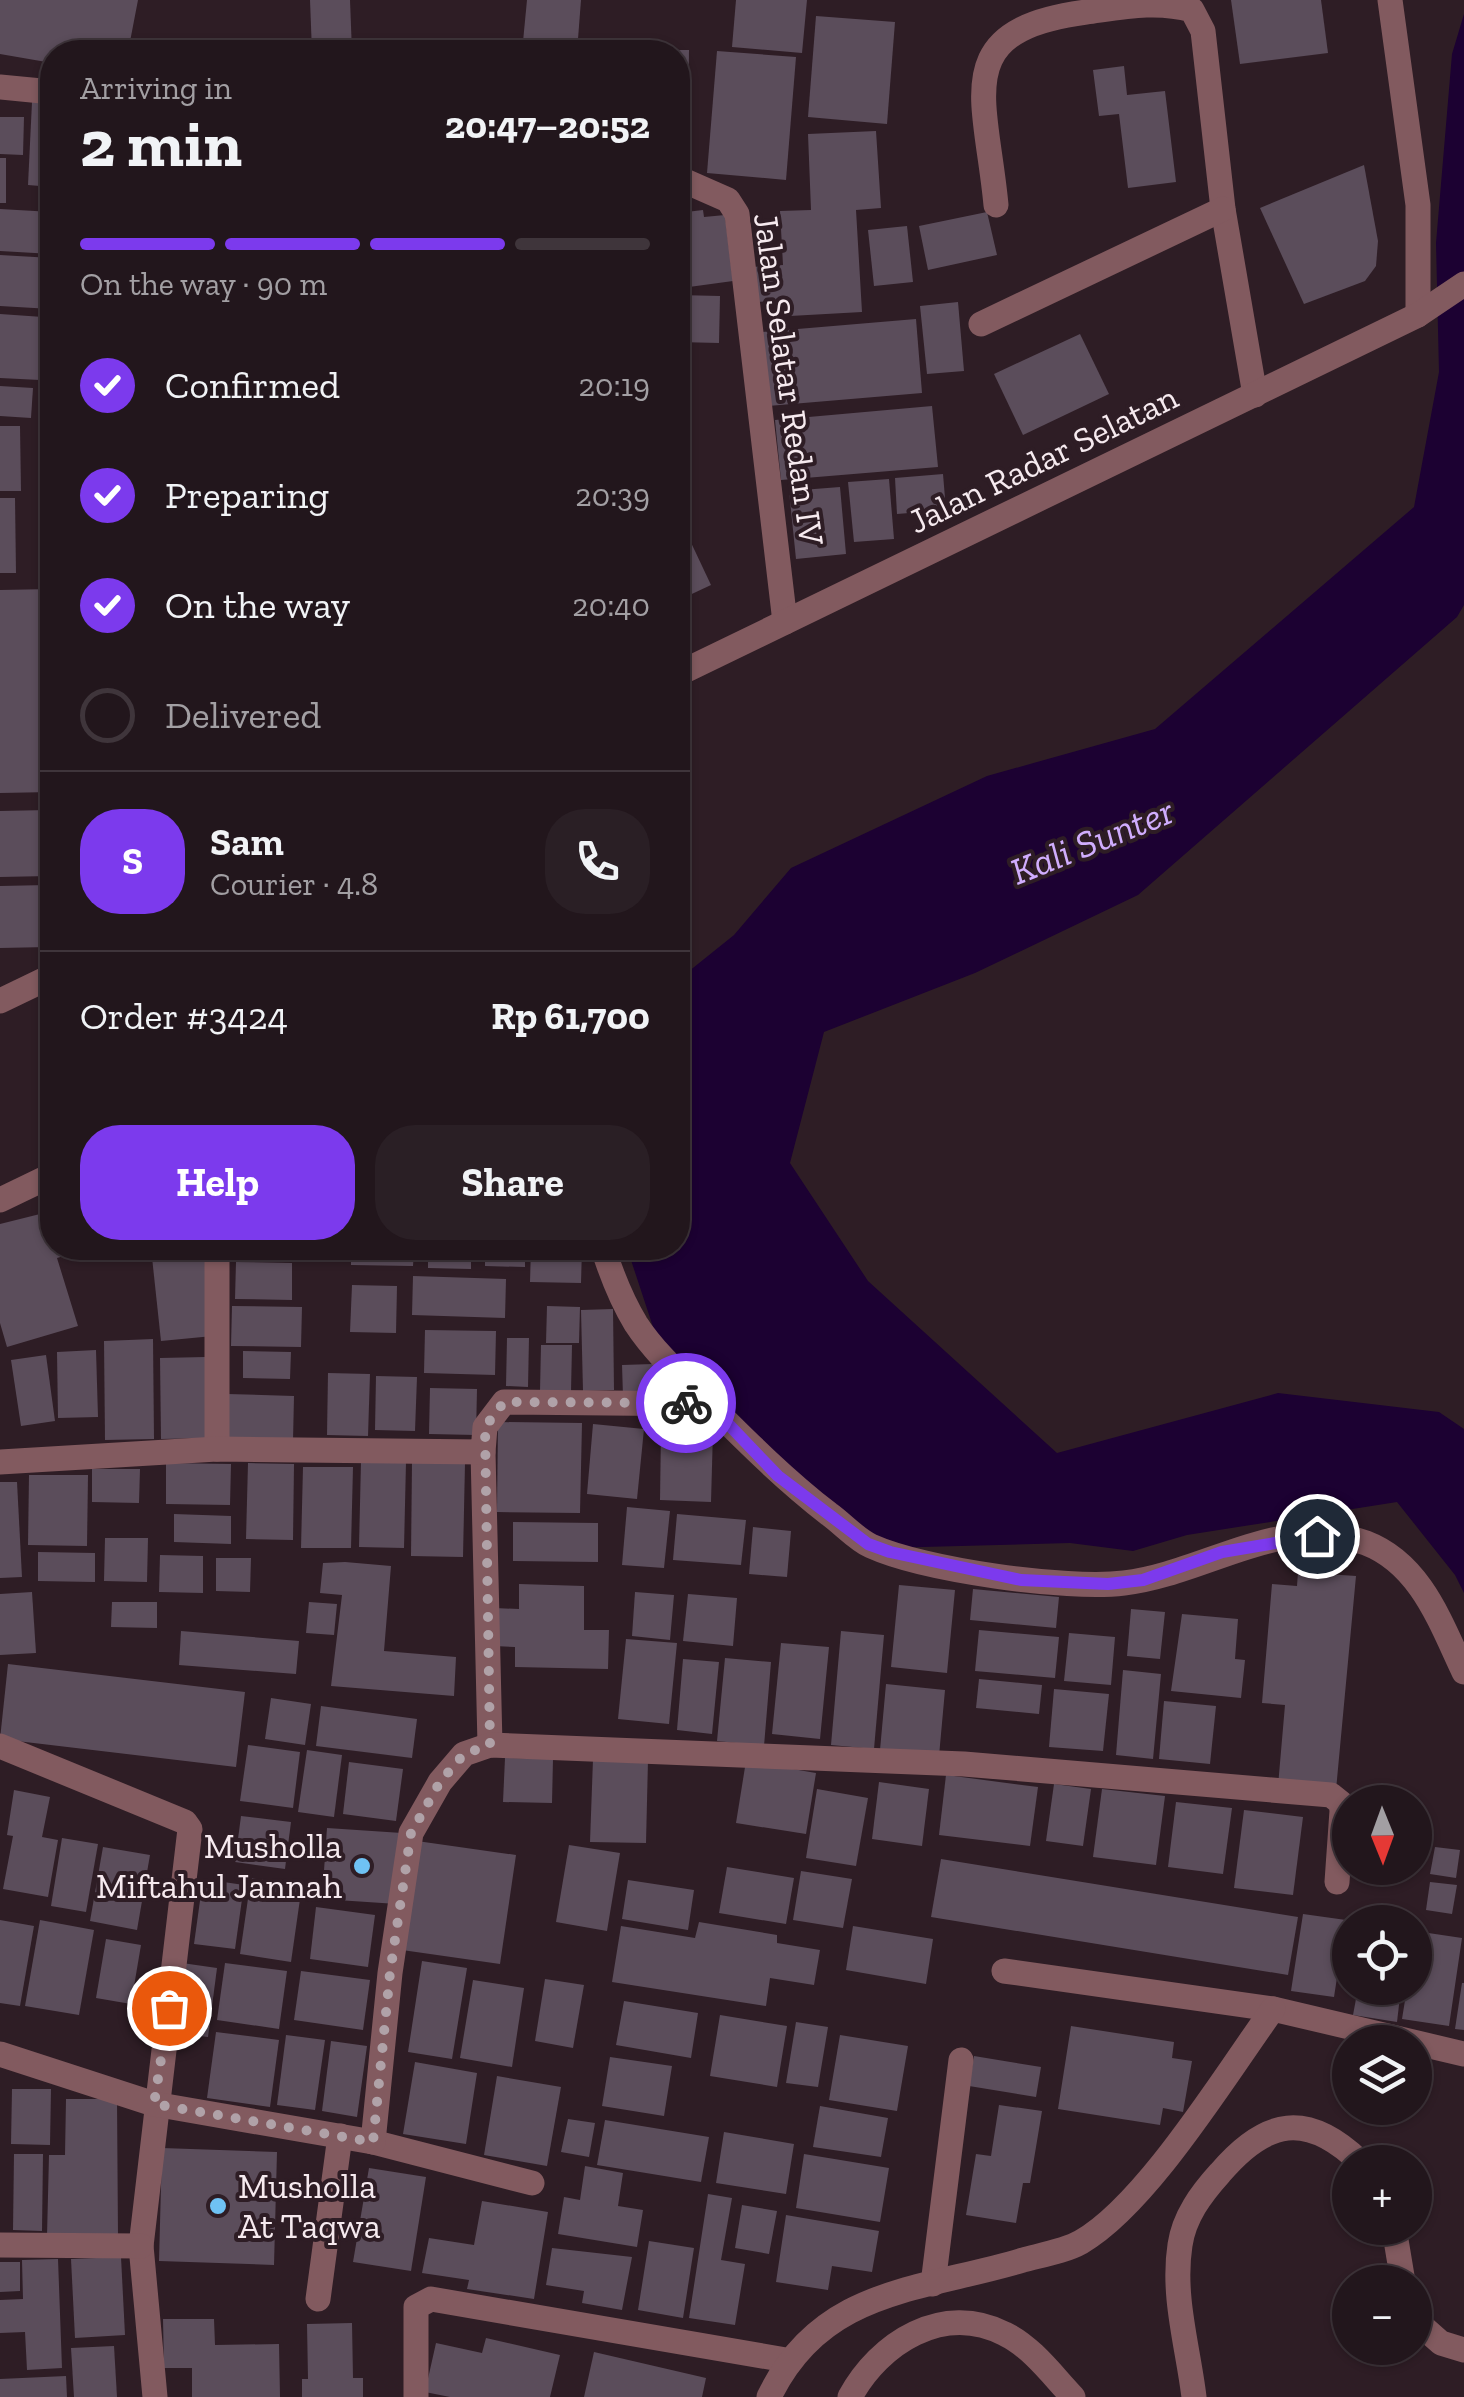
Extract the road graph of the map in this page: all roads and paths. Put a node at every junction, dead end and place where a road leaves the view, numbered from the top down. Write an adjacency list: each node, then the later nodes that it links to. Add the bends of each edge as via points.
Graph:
1 (1390, 0): 8 (street)
2 (0, 87): 3 (street)
3 (40, 91)
4 (690, 183): 11 (street, Jalan Selatar Redan IV, via 728,200 737,214)
5 (996, 206): 6 (street, via 984,74 991,51 1007,34 1036,22 1166,2 1192,10 1203,31)
6 (1223, 209): 9 (street); 10 (street)
7 (1464, 284): 8 (street, Jalan Radar Selatan)
8 (1427, 309): 10 (street, Jalan Radar Selatan)
9 (981, 324)
10 (1255, 395): 11 (street, Jalan Radar Selatan)
11 (785, 622): 12 (street, Jalan Radar Selatan)
12 (690, 668)
13 (40, 982): 14 (street)
14 (0, 1002)
15 (40, 1181): 16 (street)
16 (0, 1200)
17 (217, 1260): 20 (street)
18 (609, 1260): 19 (street, via 635,1322)
19 (709, 1404): 21 (street, via 504,1402 485,1427); 23 (street, via 778,1476 868,1544 1021,1580 1143,1580 1222,1552 1298,1537 1367,1543 1410,1573)
20 (217, 1448): 21 (street); 22 (street)
21 (483, 1452): 24 (street)
22 (0, 1462)
23 (1464, 1672)
24 (490, 1745): 26 (street, via 964,1764); 34 (street, via 464,1754 411,1833)
25 (0, 1746): 32 (street, via 190,1829)
26 (1332, 1796)
27 (1004, 1971): 28 (street)
28 (1273, 2010): 30 (street); 39 (street, via 1127,2208 1079,2244)
29 (0, 2054): 32 (street)
30 (1464, 2054)
31 (961, 2060): 39 (street)
32 (154, 2104): 33 (street); 38 (street)
33 (340, 2136): 34 (street); 40 (street)
34 (373, 2142): 36 (street)
35 (1338, 2145): 49 (street, via 1300,2126 1262,2134 1238,2151 1188,2216 1177,2292)
36 (532, 2183)
37 (0, 2245): 38 (street)
38 (140, 2246): 44 (street)
39 (933, 2284): 43 (street, via 830,2320)
40 (318, 2299)
41 (1432, 2334): 42 (street)
42 (1464, 2350)
43 (786, 2360): 45 (street, via 431,2298 416,2307); 46 (street)
44 (155, 2397)
45 (416, 2397)
46 (768, 2397)
47 (850, 2397): 48 (street, via 864,2371 900,2338 952,2322 1006,2334)
48 (1074, 2397)
49 (1194, 2397)

